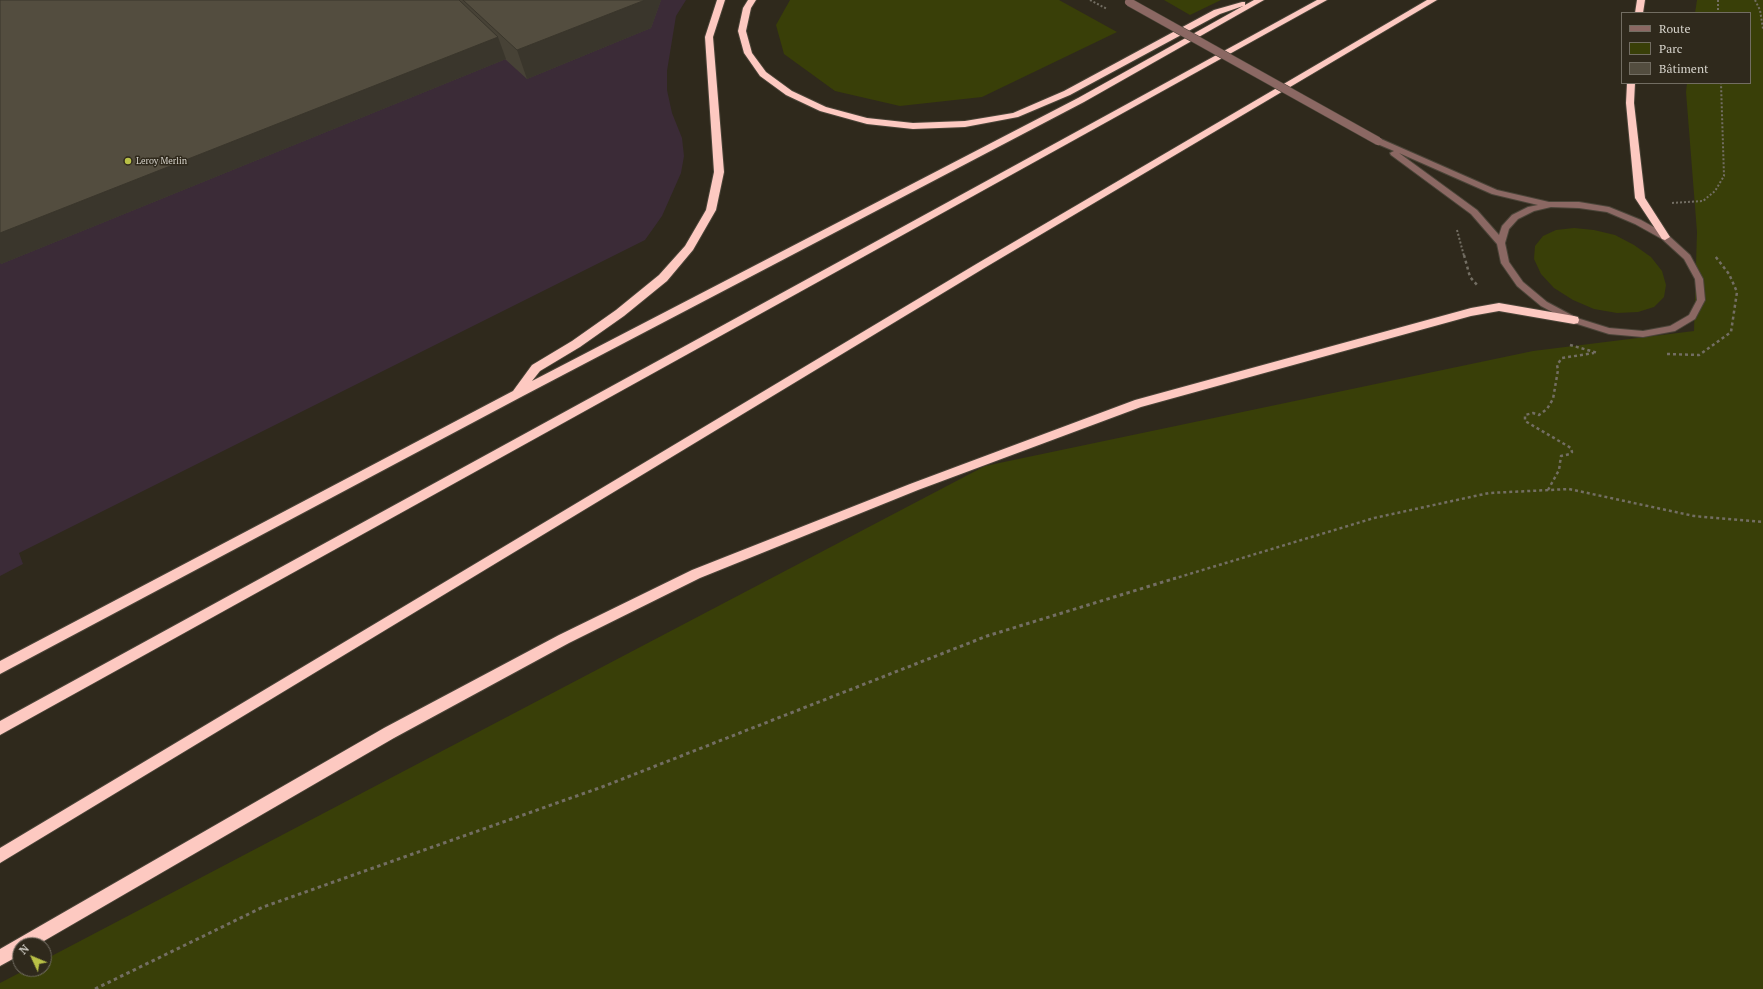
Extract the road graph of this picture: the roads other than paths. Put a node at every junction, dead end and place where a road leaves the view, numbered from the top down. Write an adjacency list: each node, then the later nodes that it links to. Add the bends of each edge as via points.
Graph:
1 (721, 0): 16 (highway, via 709,38 719,172 711,210 689,248 663,278 614,318 536,368)
2 (752, 0): 3 (highway, via 747,8 742,31 748,53 763,74 789,93 823,109 867,121 913,126 965,124 1015,115 1067,94 1217,12)
3 (1257, 0)
4 (1260, 0): 16 (highway, via 1081,100)
5 (1323, 0): 18 (highway)
6 (1433, 0): 19 (highway, via 982,265)
7 (1641, 0): 9 (highway)
8 (1127, 1): 11 (street, bridge)
9 (1639, 12)
10 (1631, 84): 13 (highway, via 1630,103 1640,198)
11 (1378, 141): 12 (street, via 1495,192); 14 (street, via 1474,212)
12 (1551, 204): 13 (street, via 1609,210 1638,222); 14 (street, via 1531,209 1515,217 1505,228)
13 (1665, 238): 15 (street, via 1687,257 1699,279 1702,300 1692,317 1672,329 1643,334 1609,331)
14 (1501, 243): 15 (street, via 1505,263 1520,284 1544,304)
15 (1574, 320): 20 (highway, via 1499,307 1471,312 1139,403 914,487 696,574 564,639 389,733)
16 (517, 394): 17 (highway)
17 (0, 668)
18 (0, 728)
19 (0, 856)
20 (37, 937)
21 (12, 951): 22 (highway)
22 (0, 958)

